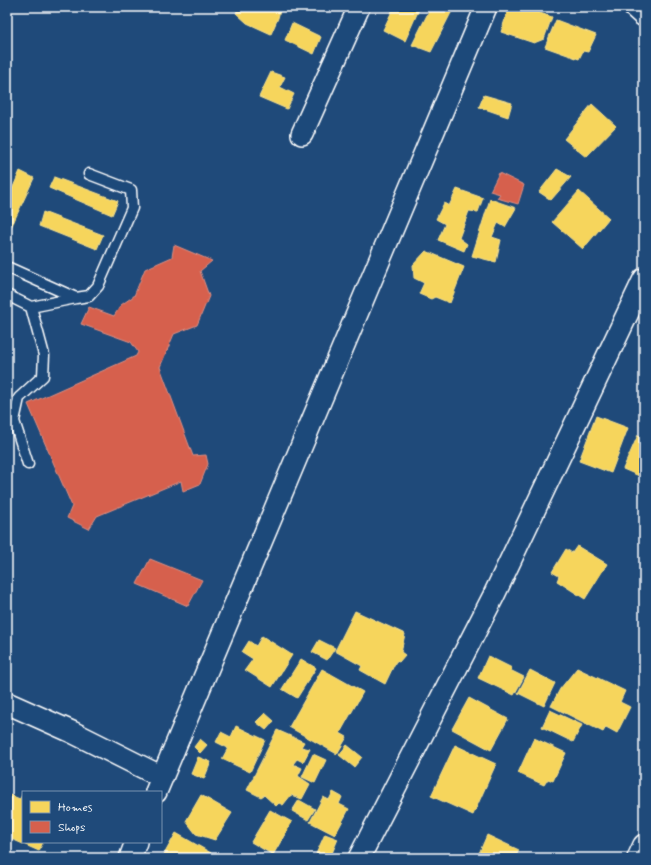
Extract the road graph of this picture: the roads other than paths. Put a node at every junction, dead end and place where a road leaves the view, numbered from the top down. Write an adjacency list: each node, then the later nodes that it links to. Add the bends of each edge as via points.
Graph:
1 (359, 7): 5 (street)
2 (486, 7): 14 (street)
3 (634, 7): 4 (street)
4 (644, 16)
5 (302, 134)
6 (89, 174): 10 (lane, via 131,190 132,208 98,286 89,296)
7 (7, 267): 10 (lane)
8 (644, 279): 18 (street, via 493,597)
9 (7, 295): 11 (lane)
10 (76, 298): 11 (lane)
11 (31, 307): 12 (lane, via 44,355 43,376 19,398 14,420)
12 (28, 464)
13 (7, 703): 14 (street, via 72,732)
14 (159, 784)
15 (136, 843): 17 (street)
16 (644, 845): 19 (street)
17 (130, 858)
18 (359, 858)
19 (638, 858)

